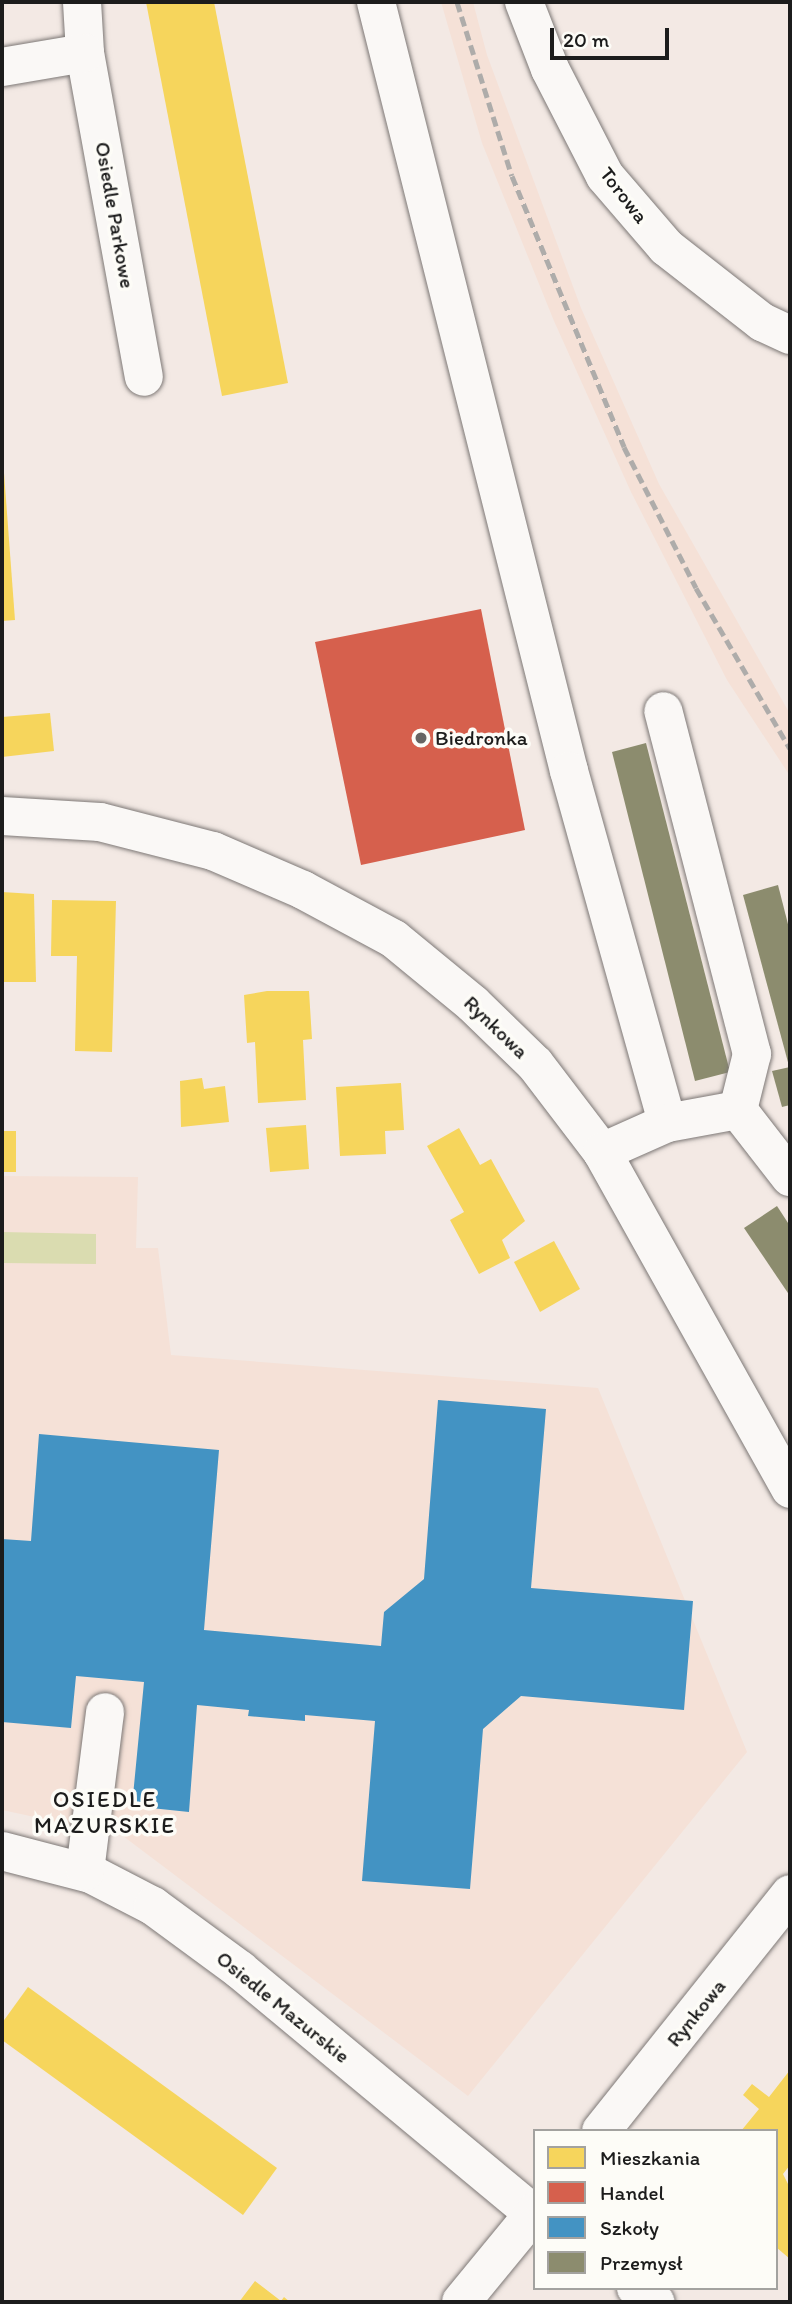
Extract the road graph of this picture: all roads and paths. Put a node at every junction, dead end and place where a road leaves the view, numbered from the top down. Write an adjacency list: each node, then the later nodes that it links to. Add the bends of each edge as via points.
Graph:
1 (82, 2): 4 (street, Osiedle Parkowe)
2 (376, 2): 11 (street, via 569,771)
3 (524, 2): 6 (street, Torowa, via 550,69 605,176 666,247 762,322)
4 (85, 53): 5 (street); 7 (street, Osiedle Parkowe)
5 (2, 67)
6 (790, 335)
7 (144, 377)
8 (663, 711): 10 (street, via 752,1054)
9 (2, 816): 12 (street, Rynkowa, via 100,822 212,851 303,890 394,939 473,1004 535,1064)
10 (738, 1110): 11 (street); 13 (street)
11 (667, 1123): 12 (street)
12 (603, 1152): 14 (street, Rynkowa)
13 (790, 1177)
14 (790, 1489)
15 (105, 1712): 17 (street)
16 (2, 1852): 17 (street, Osiedle Mazurskie)
17 (85, 1871): 20 (street, Osiedle Mazurskie, via 153,1906 240,1970)
18 (790, 1894): 19 (street, Rynkowa)
19 (603, 2129)
20 (533, 2212)
21 (533, 2214): 23 (street)
22 (639, 2290): 24 (street)
23 (461, 2302)
24 (655, 2302)

